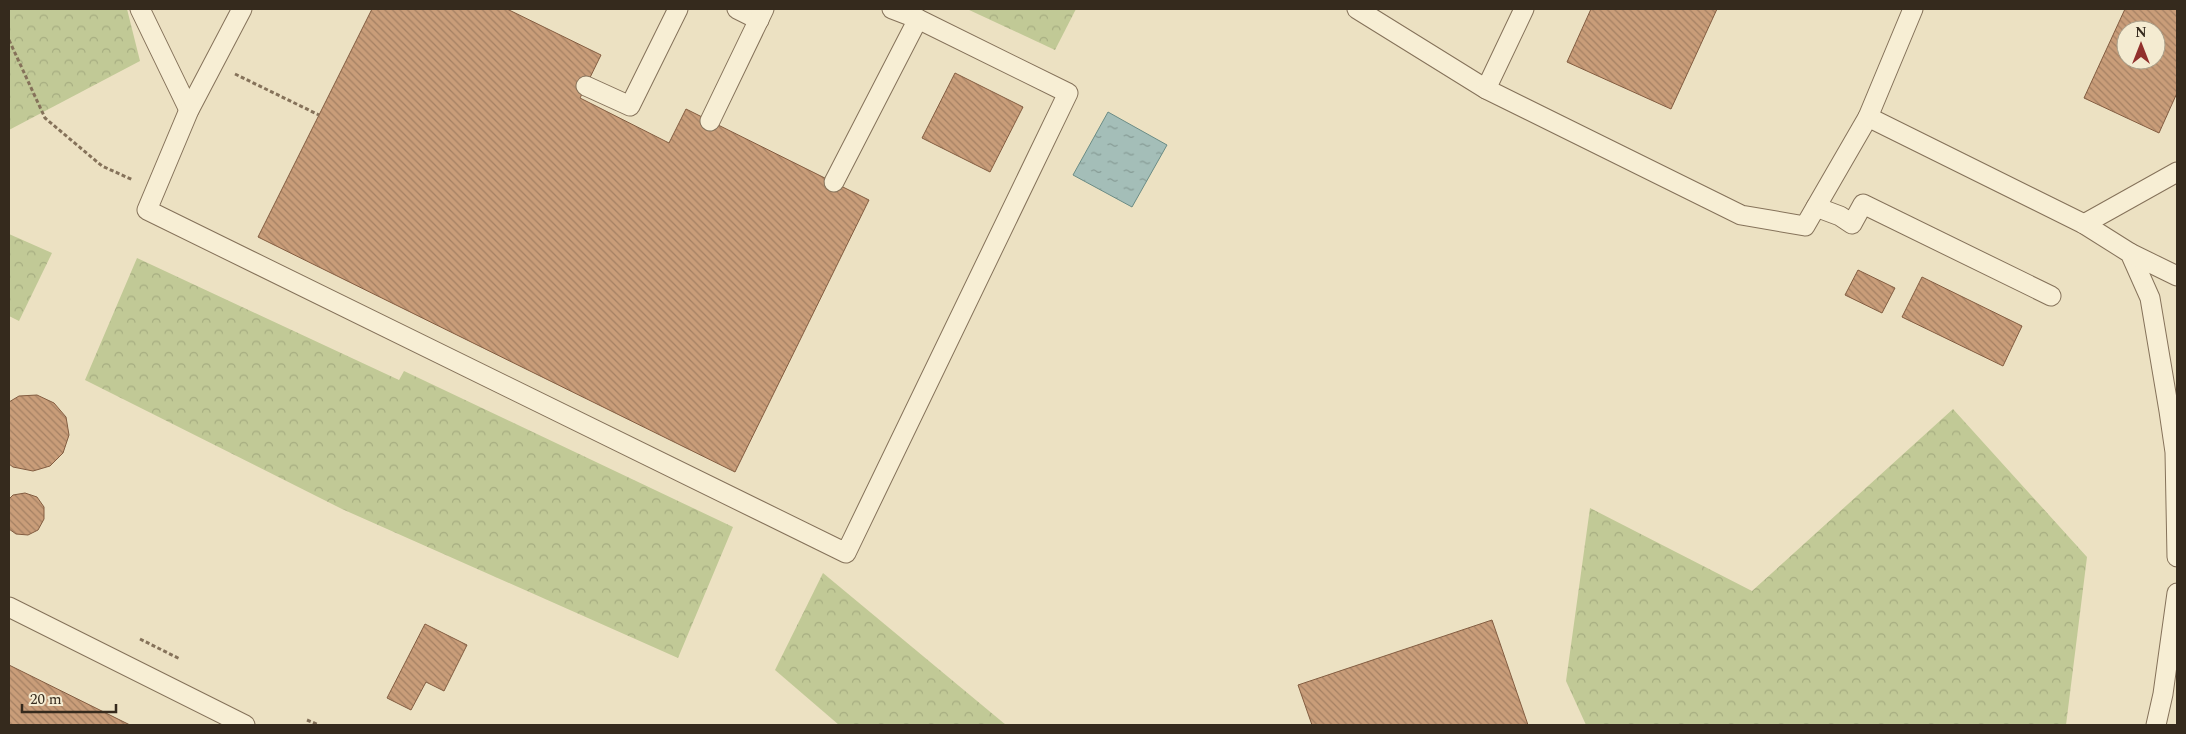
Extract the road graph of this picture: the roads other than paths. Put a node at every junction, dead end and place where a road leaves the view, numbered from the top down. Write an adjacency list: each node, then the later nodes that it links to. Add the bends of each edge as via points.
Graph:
1 (140, 9): 13 (lane)
2 (242, 9): 13 (lane)
3 (678, 9): 11 (lane, via 630,106)
4 (737, 9): 9 (lane)
5 (892, 9): 10 (lane)
6 (1357, 9): 12 (lane)
7 (1524, 9): 12 (lane)
8 (1913, 9): 14 (lane)
9 (762, 14): 15 (lane)
10 (918, 18): 13 (lane, via 1068,93 846,553 147,210); 17 (lane)
11 (586, 86)
12 (1486, 89): 18 (lane, via 1741,215 1805,226)
13 (190, 110)
14 (1868, 117): 18 (lane); 19 (lane)
15 (710, 121)
16 (2177, 172): 19 (lane)
17 (834, 182)
18 (1816, 207): 22 (lane, via 1852,224 1864,204)
19 (2084, 224): 20 (lane)
20 (2130, 253): 21 (lane); 23 (lane, via 2150,298 2170,411 2175,452)
21 (2177, 276)
22 (2051, 296)
23 (2177, 557)
24 (2177, 594): 27 (lane)
25 (9, 608): 26 (lane)
26 (245, 725)
27 (2156, 725)

